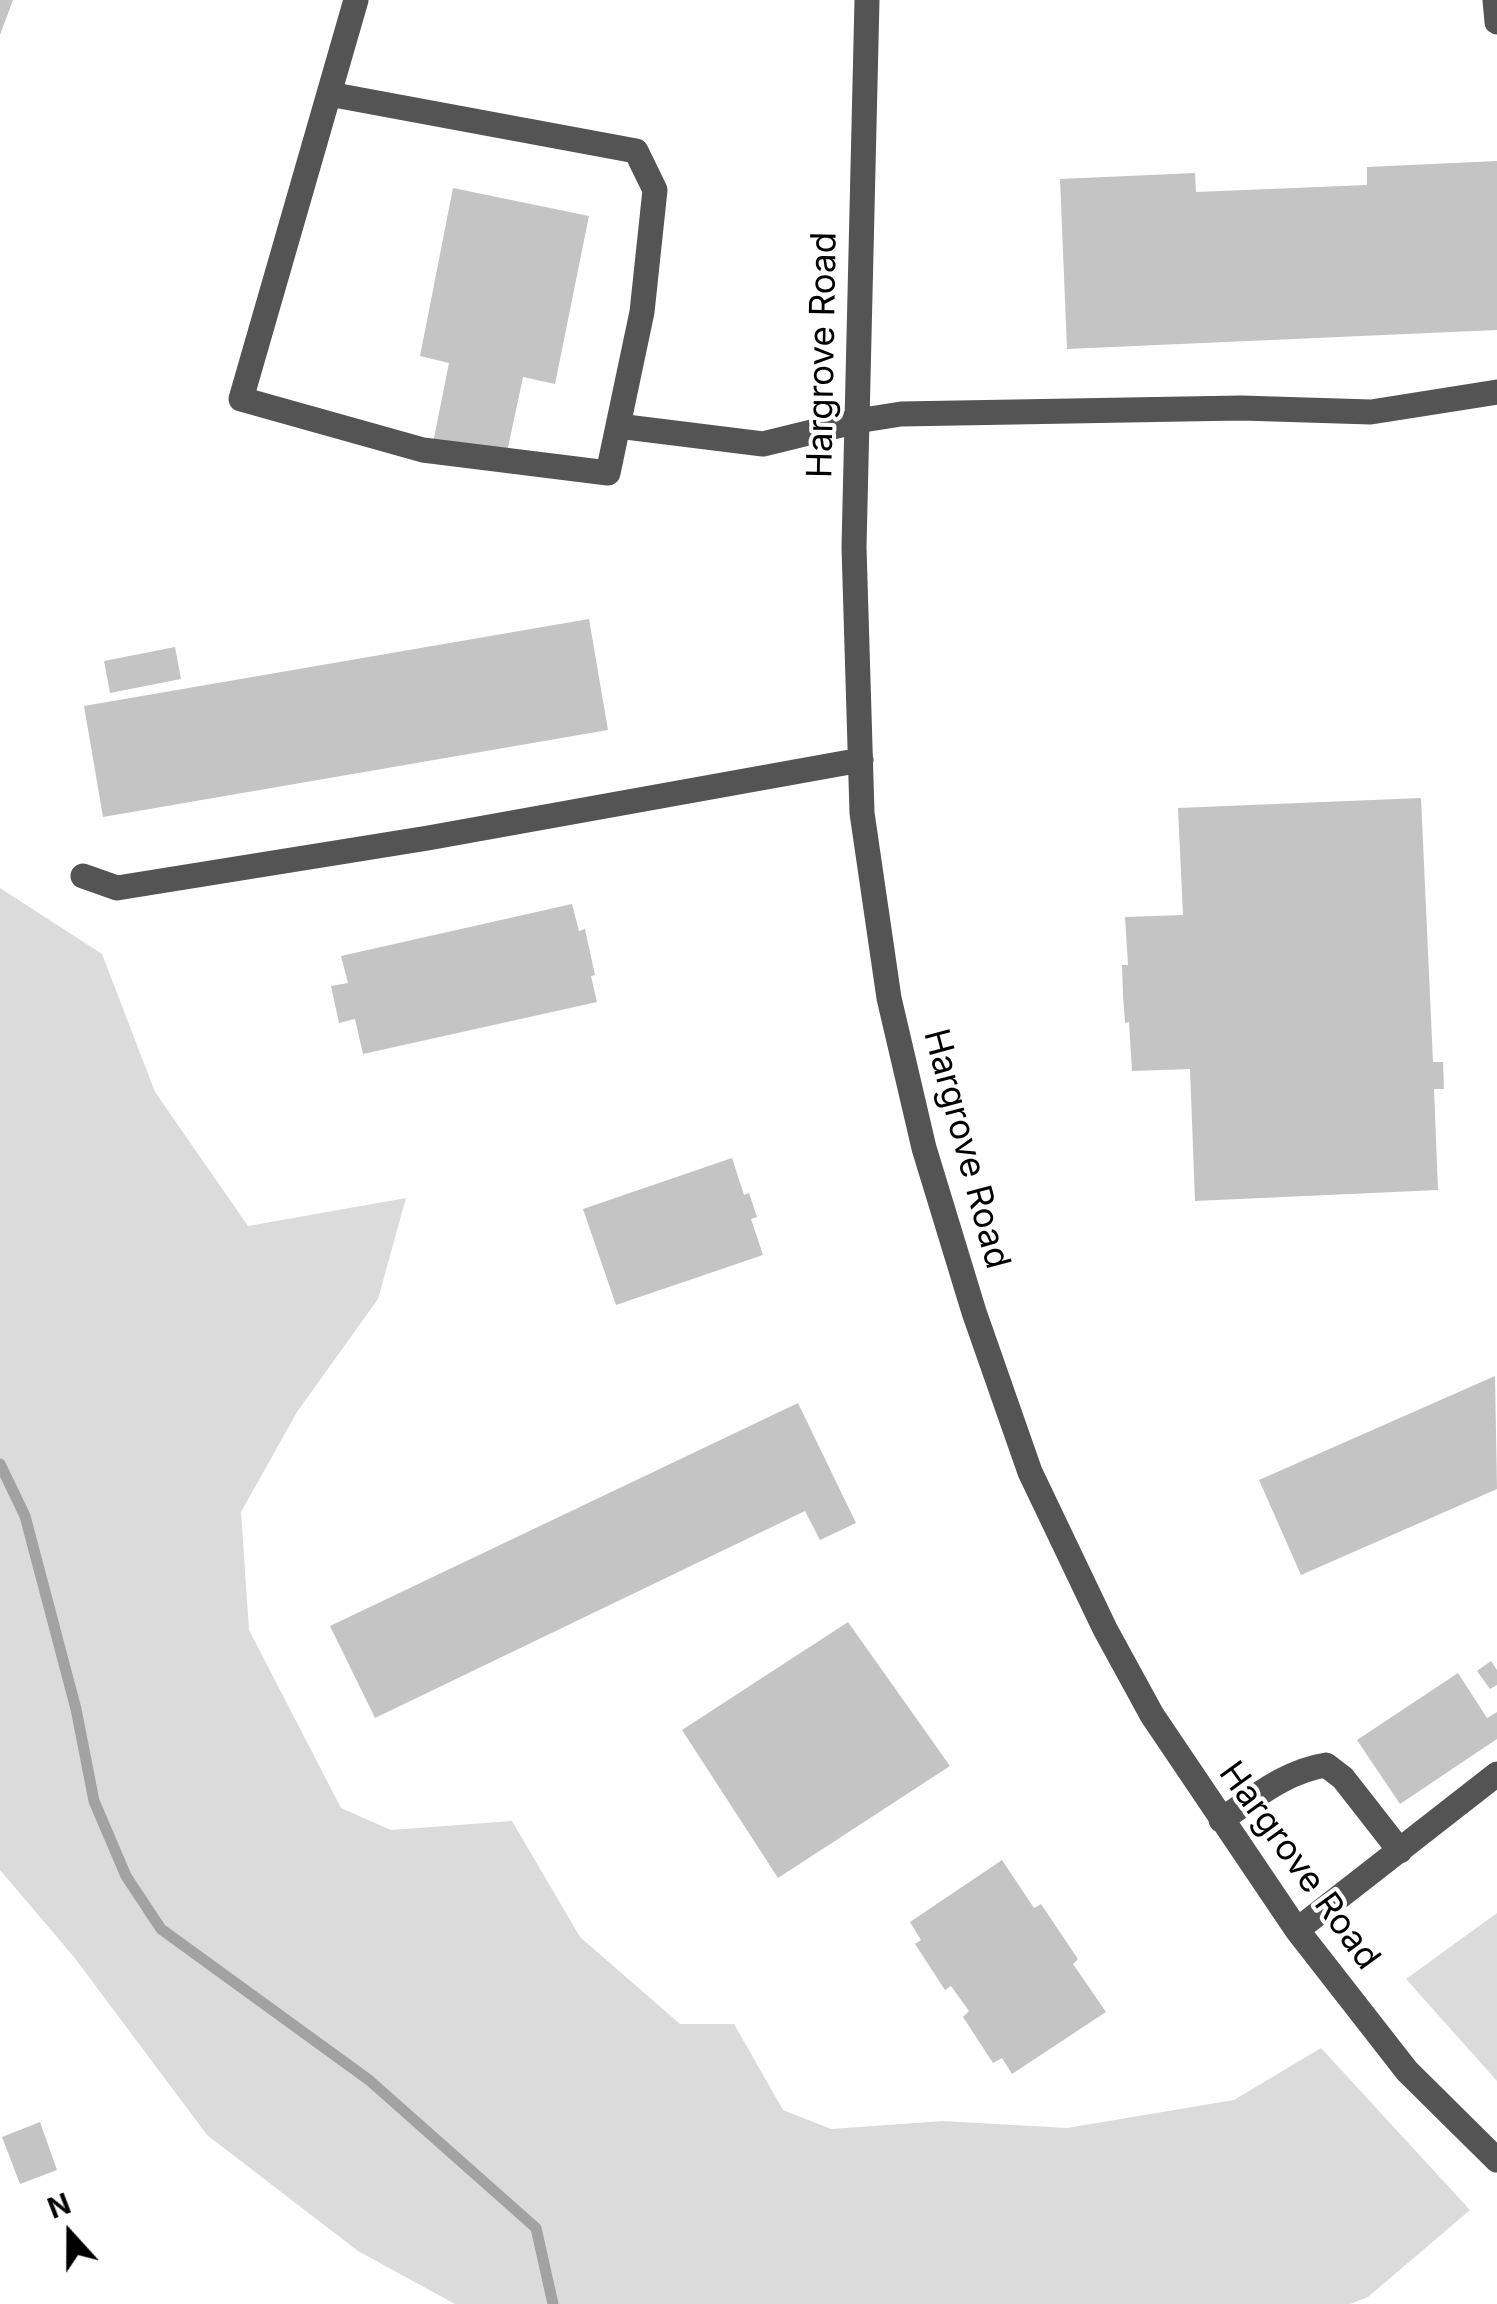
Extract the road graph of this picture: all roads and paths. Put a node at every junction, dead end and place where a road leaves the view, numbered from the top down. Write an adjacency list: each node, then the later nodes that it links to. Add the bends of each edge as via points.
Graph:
1 (356, 0): 5 (street)
2 (867, 0): 7 (street, Hargrove Road)
3 (1496, 0): 4 (street)
4 (1497, 22)
5 (329, 94): 8 (street, via 636,150 655,190 642,312); 8 (street, via 242,400 424,450 608,474)
6 (1497, 392): 7 (street, via 1372,412 1241,408)
7 (857, 420): 8 (street, via 763,444); 9 (street, Hargrove Road)
8 (618, 426)
9 (861, 760): 10 (street, via 117,888); 12 (street, Hargrove Road, via 862,813 890,998 924,1148 974,1312 1030,1472 1104,1629)
10 (83, 876)
11 (1497, 1774): 13 (street)
12 (1221, 1820): 13 (street, via 1293,1774 1326,1765); 14 (street, Hargrove Road)
13 (1400, 1852): 14 (street)
14 (1297, 1930): 15 (street, Hargrove Road, via 1407,2071)
15 (1497, 2160)

